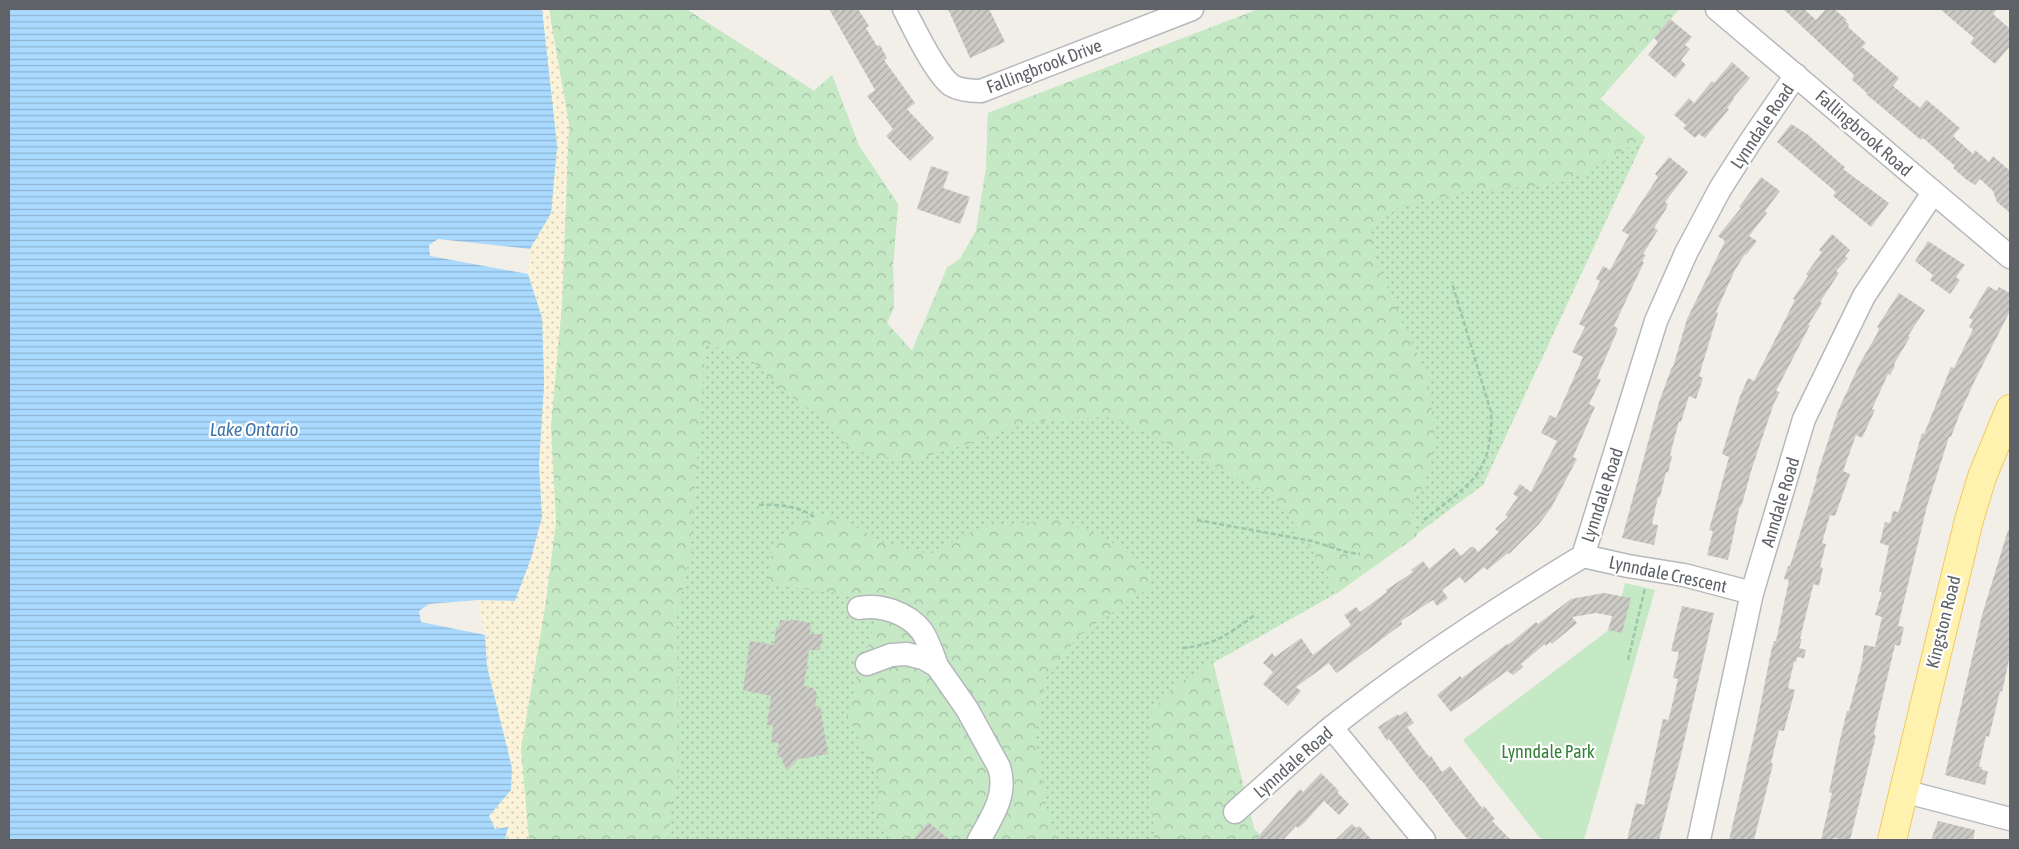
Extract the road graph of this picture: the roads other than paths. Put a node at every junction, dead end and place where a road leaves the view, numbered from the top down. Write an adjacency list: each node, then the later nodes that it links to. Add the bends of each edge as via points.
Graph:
1 (904, 9): 2 (street, Fallingbrook Drive, via 941,74 952,85 981,91)
2 (1192, 9)
3 (1717, 9): 4 (street, Fallingbrook Road)
4 (1796, 75): 5 (street, Fallingbrook Road); 8 (street, Lynndale Road, via 1720,189 1686,253 1656,321)
5 (1933, 193): 6 (street, Fallingbrook Road); 9 (street, Anndale Road, via 1864,296 1804,419)
6 (2010, 257)
7 (2010, 409): 14 (main road, Kingston Road, via 1982,477 1969,520)
8 (1583, 556): 9 (street, Lynndale Crescent, via 1684,575); 13 (street, Lynndale Road, via 1506,602)
9 (1752, 593): 19 (street, Anndale Road)
10 (859, 608): 12 (street, via 875,605 908,617 921,630)
11 (867, 664): 12 (street, via 891,655 907,654)
12 (937, 666): 17 (street, via 967,709 1002,777 1000,798)
13 (1332, 728): 15 (street, Lynndale Road); 18 (street)
14 (1903, 791): 16 (street); 20 (main road, Kingston Road)
15 (1235, 812)
16 (2010, 818)
17 (979, 840)
18 (1424, 840)
19 (1698, 840)
20 (1892, 840)

